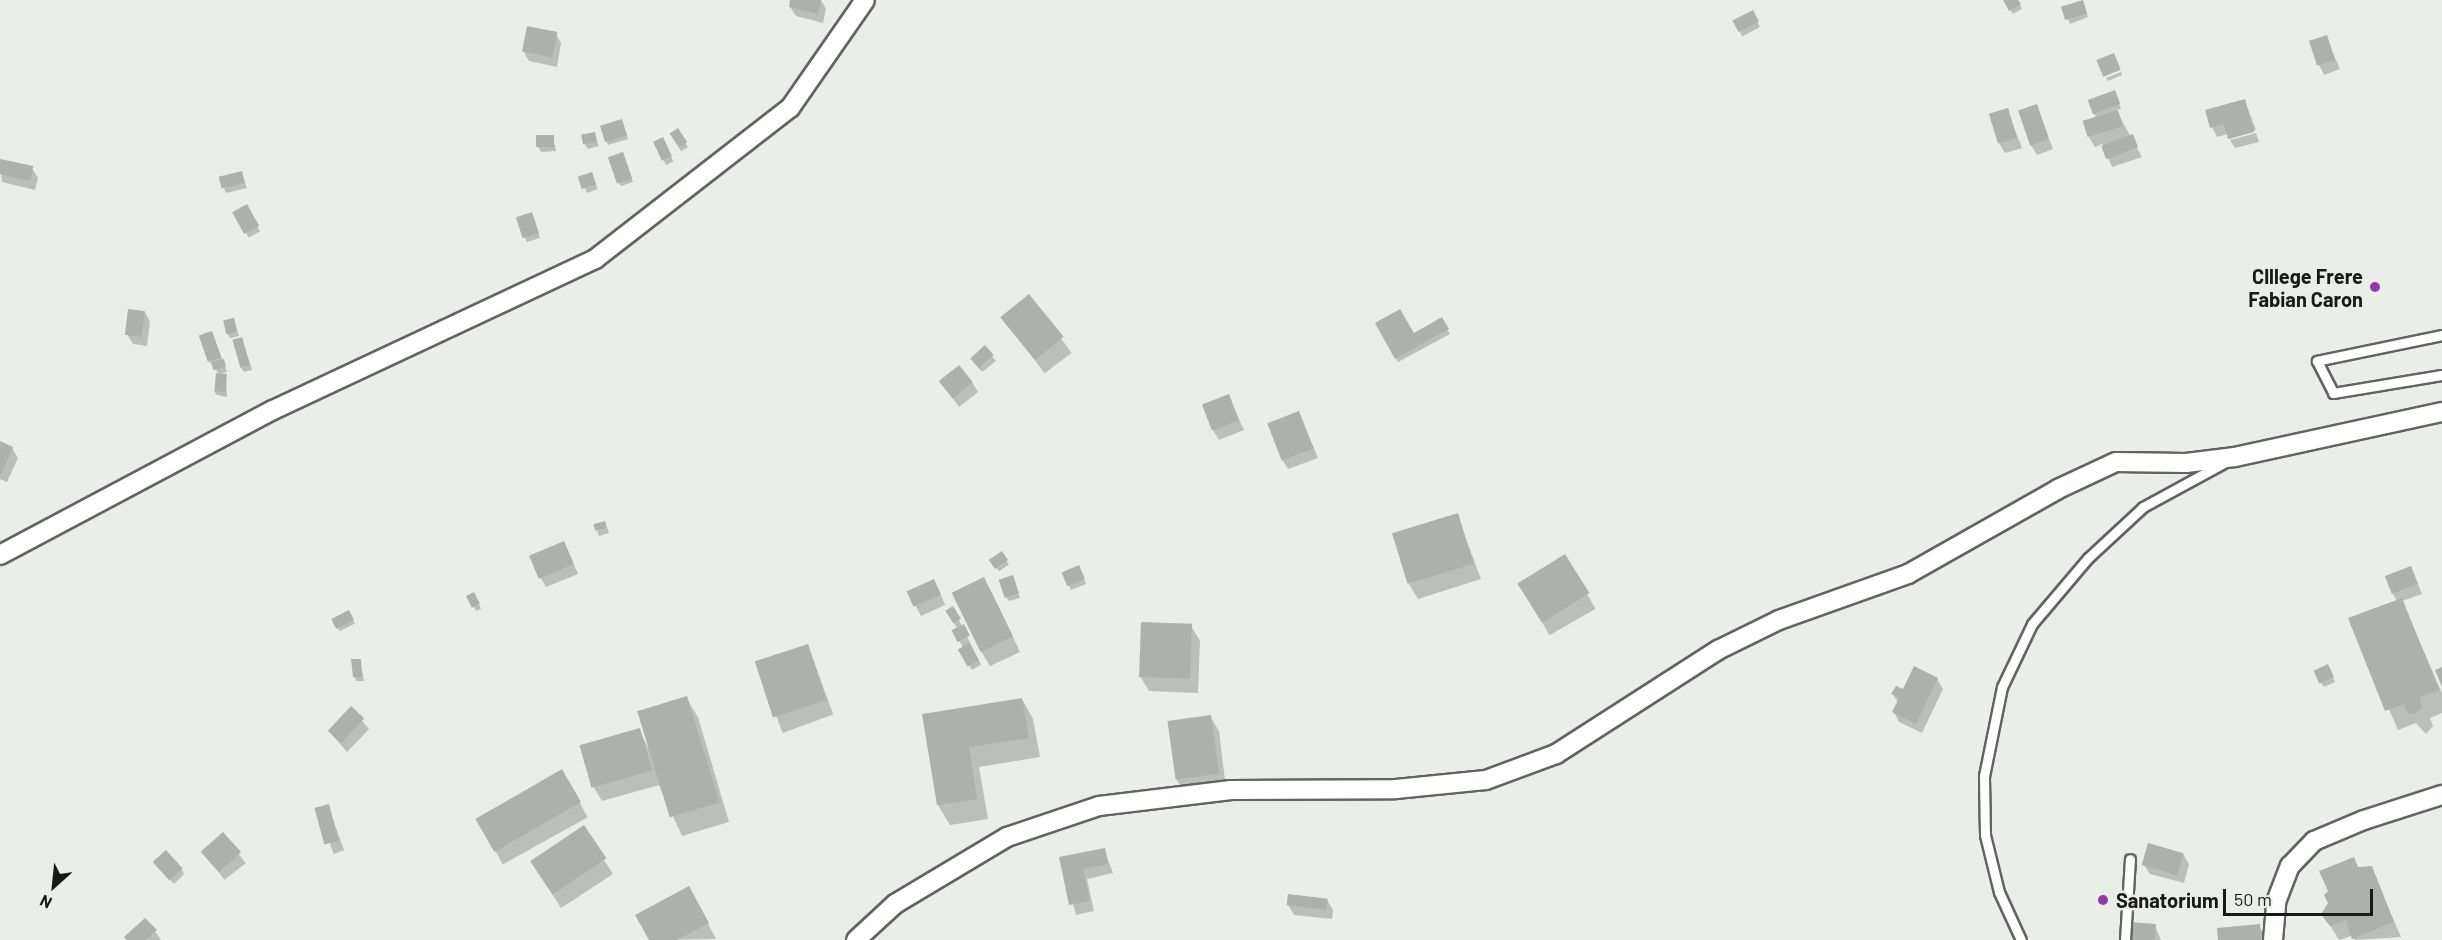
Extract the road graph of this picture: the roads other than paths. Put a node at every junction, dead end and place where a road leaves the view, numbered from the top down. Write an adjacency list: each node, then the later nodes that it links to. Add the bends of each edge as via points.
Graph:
1 (865, 0): 6 (street, via 790,108 595,259 273,410)
2 (2442, 335): 3 (lane, via 2317,361 2333,393)
3 (2442, 375)
4 (2442, 412): 5 (street)
5 (2235, 457): 9 (street, via 2186,463 2116,462 2058,489 1908,574 1779,620 1718,650 1556,754 1486,780 1396,789 1232,789 1100,806 1007,837 895,904); 10 (lane, via 2143,507 2088,558 2032,624 2002,687 1984,776 1985,835 1999,892)
6 (0, 555)
7 (2442, 795): 12 (street, via 2314,841 2290,866 2276,902)
8 (2130, 859): 11 (lane)
9 (856, 940)
10 (2021, 940)
11 (2125, 940)
12 (2273, 940)

